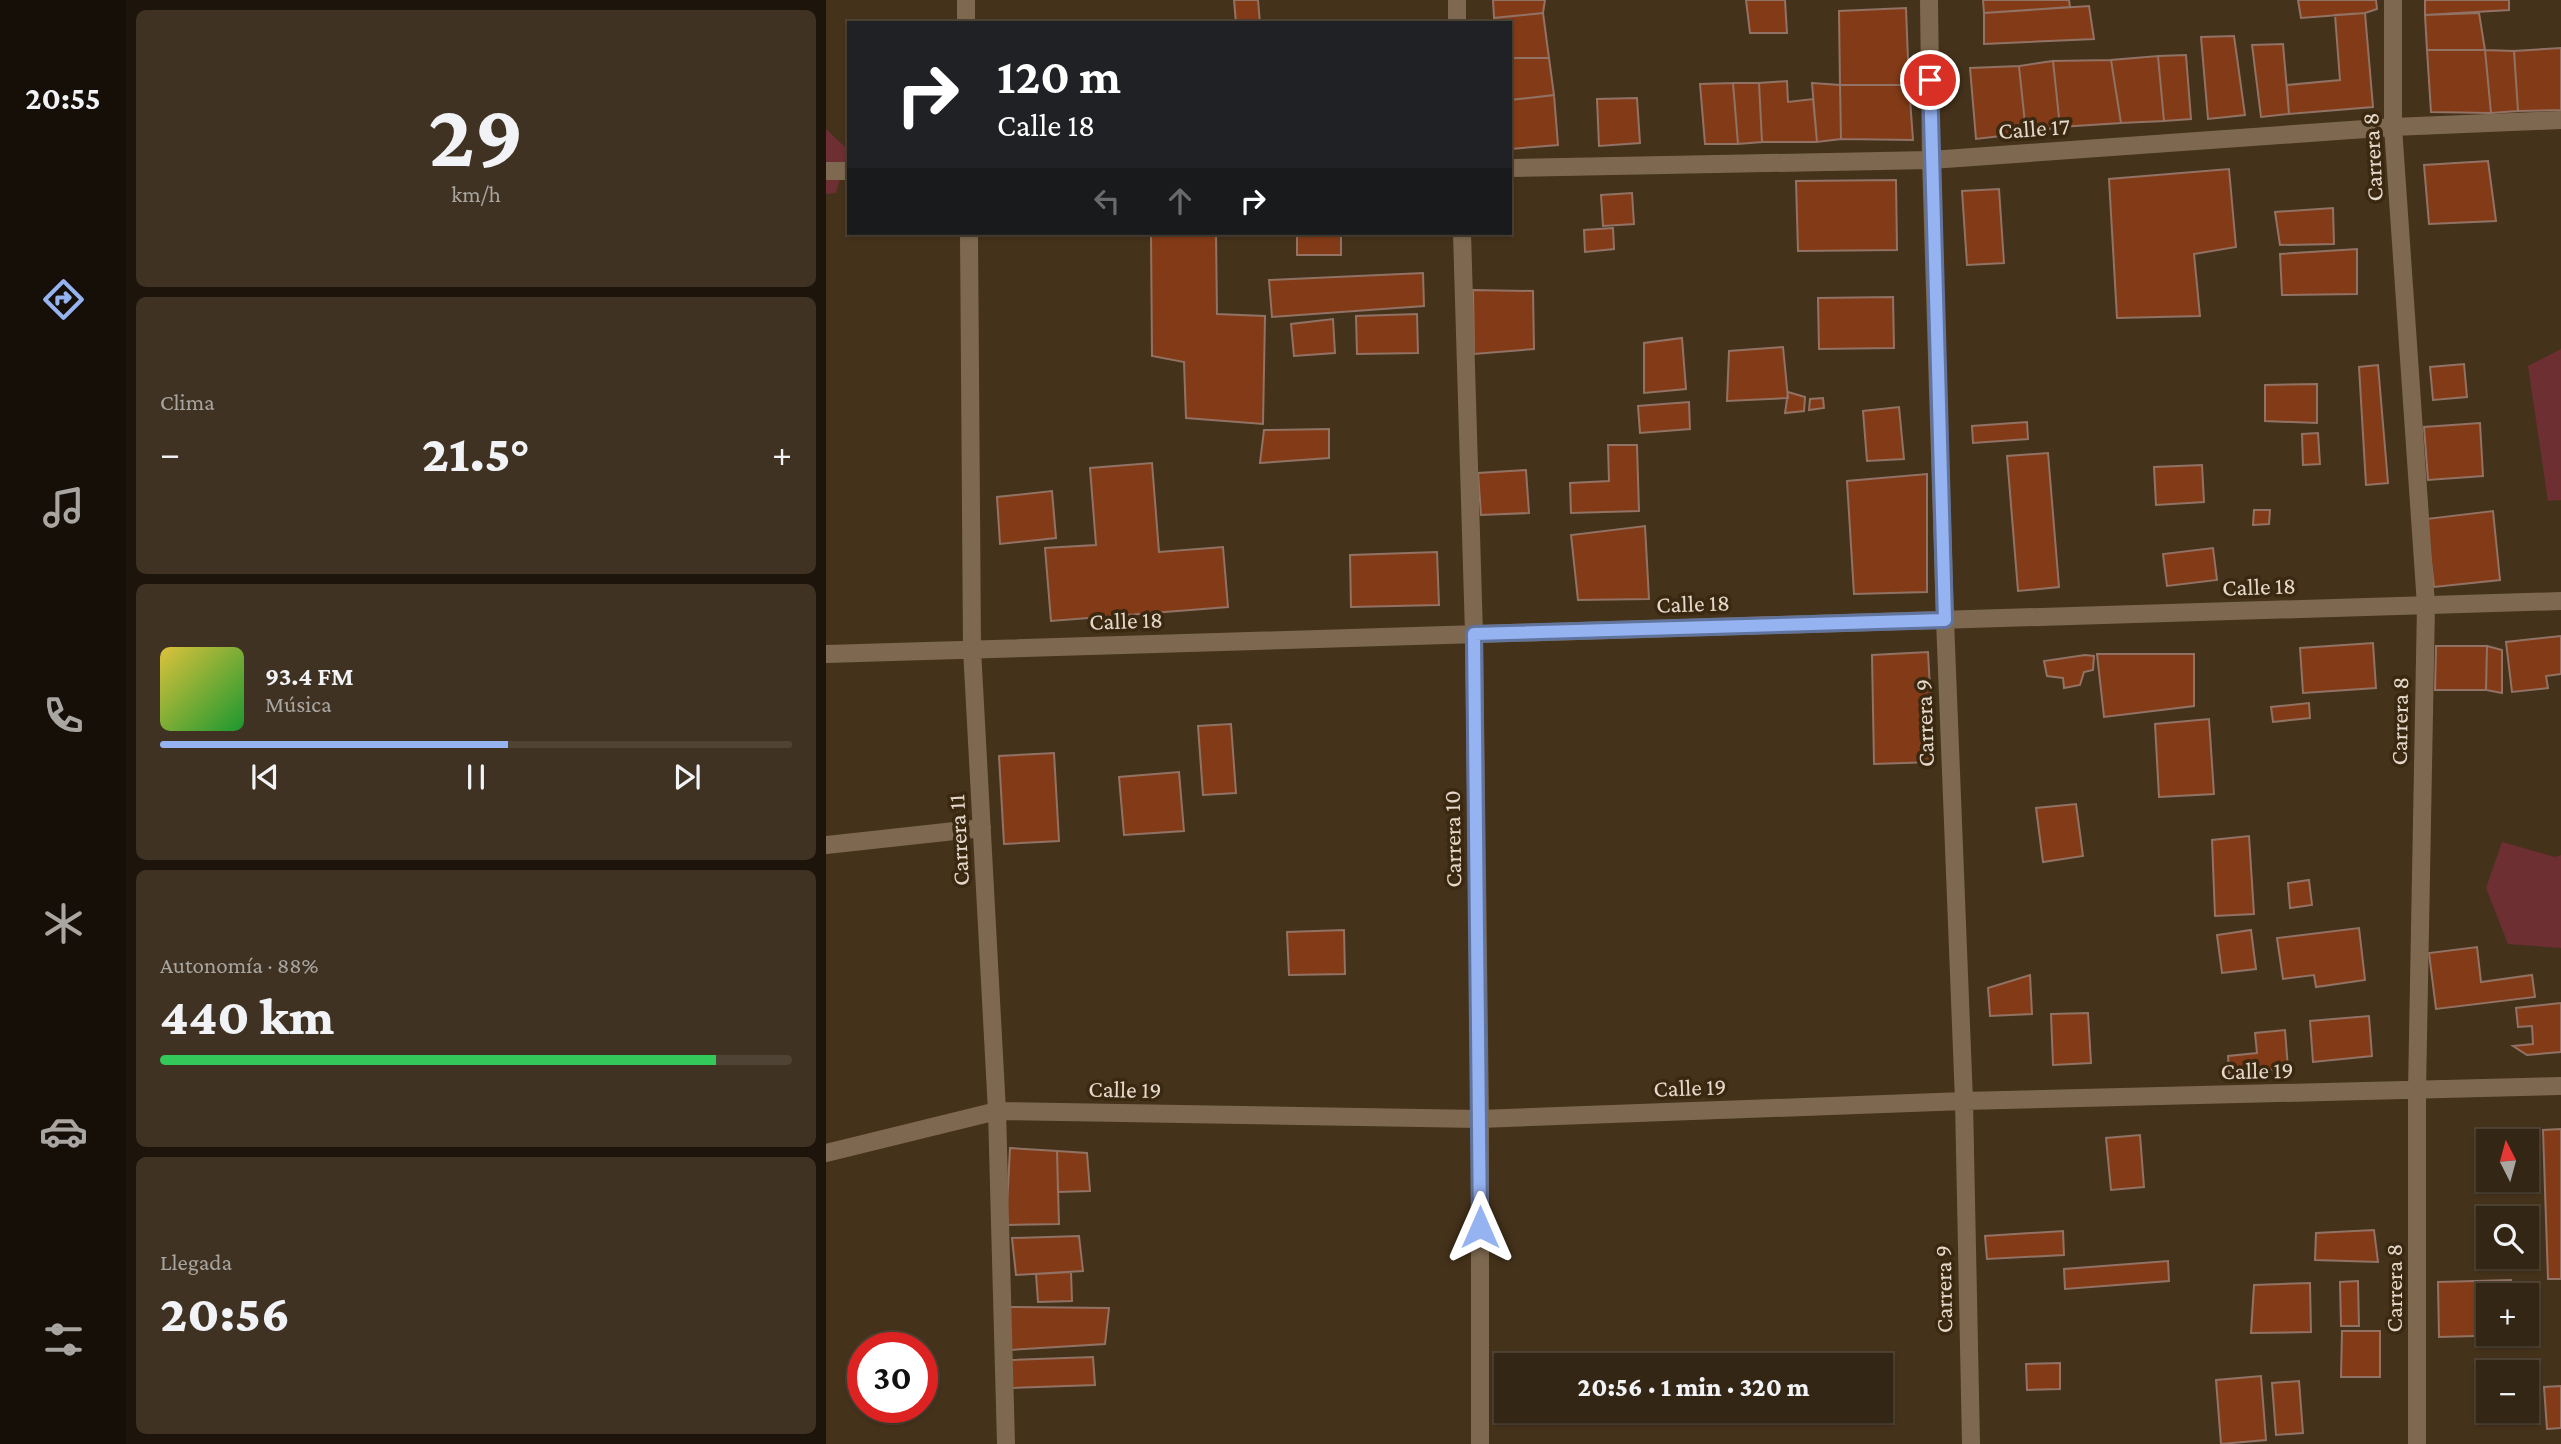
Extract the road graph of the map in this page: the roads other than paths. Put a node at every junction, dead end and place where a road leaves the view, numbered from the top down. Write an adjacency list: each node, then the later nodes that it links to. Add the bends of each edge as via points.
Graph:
1 (966, 0): 5 (street)
2 (1457, 0): 6 (street)
3 (1929, 0): 9 (street, Carrera 9)
4 (2393, 0): 8 (street, Carrera 8)
5 (966, 21)
6 (1457, 21)
7 (2561, 120): 8 (street, Calle 17)
8 (2393, 127): 9 (street, Calle 17); 16 (street, Carrera 8)
9 (1930, 160): 10 (street, Calle 17); 17 (street, Carrera 9)
10 (1512, 168)
11 (847, 171): 12 (street)
12 (826, 172)
13 (969, 235): 19 (street, Carrera 11)
14 (1462, 235): 18 (street, Carrera 10)
15 (2561, 601): 16 (street, Calle 18)
16 (2426, 605): 17 (street, Calle 18); 24 (street, Carrera 8)
17 (1945, 620): 18 (street, Calle 18); 25 (street, Carrera 9)
18 (1474, 634): 19 (street, Calle 18); 27 (street, Carrera 10)
19 (972, 649): 20 (street, Calle 18); 21 (street, Carrera 11)
20 (826, 654)
21 (982, 828): 22 (street); 26 (street, Carrera 11)
22 (826, 845)
23 (2561, 1086): 24 (street, Calle 19)
24 (2417, 1091): 25 (street, Calle 19); 32 (street, Carrera 8)
25 (1964, 1101): 27 (street, Calle 19); 31 (street, Carrera 9)
26 (997, 1111): 27 (street, Calle 19); 28 (street, Calle 19); 29 (street, Carrera 11)
27 (1480, 1119): 30 (street, Carrera 10)
28 (826, 1153)
29 (1006, 1444)
30 (1480, 1444)
31 (1971, 1444)
32 (2417, 1444)

